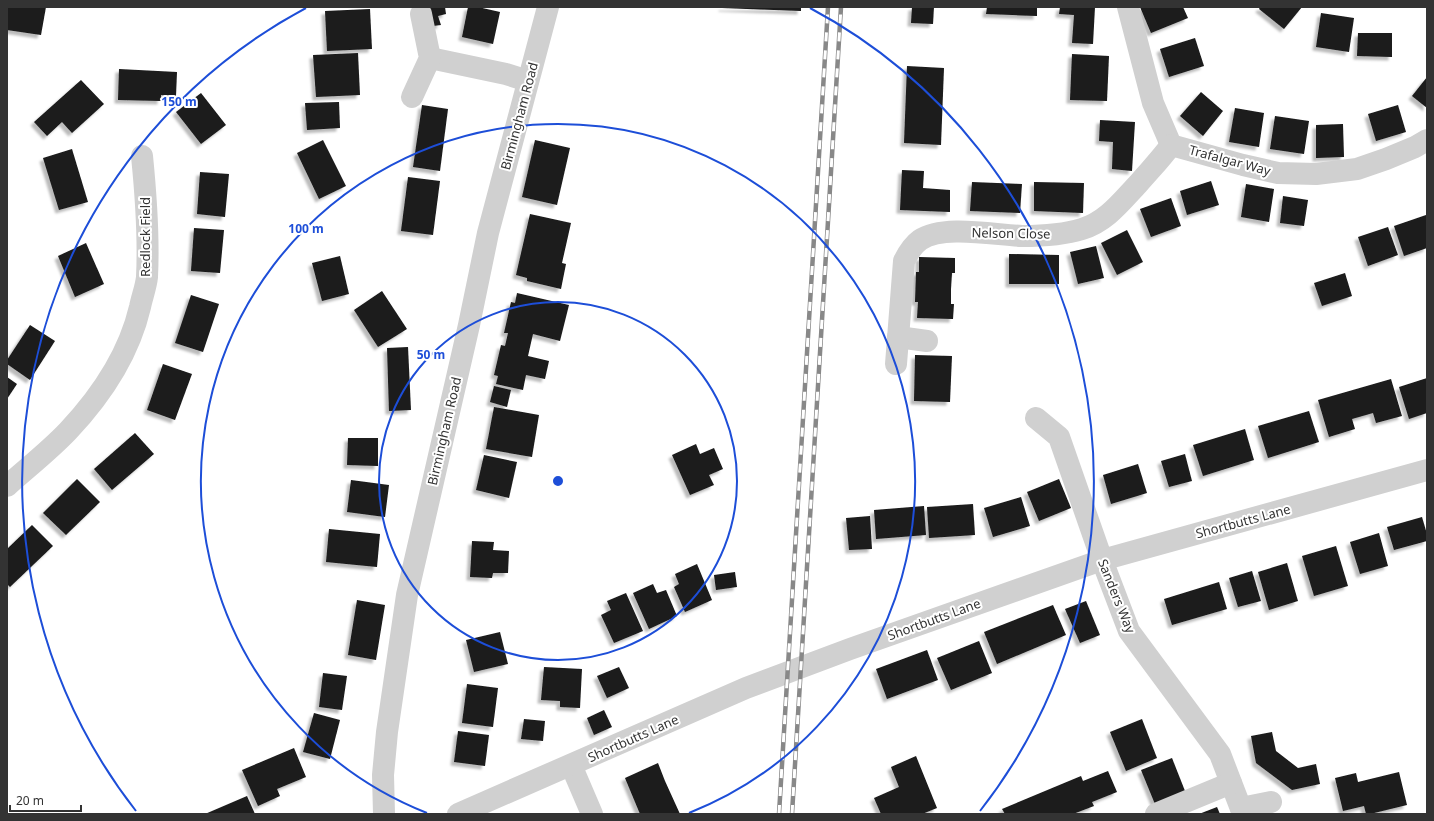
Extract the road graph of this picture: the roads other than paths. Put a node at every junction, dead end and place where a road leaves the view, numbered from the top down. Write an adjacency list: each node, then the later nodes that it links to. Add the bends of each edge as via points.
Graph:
1 (548, 7): 5 (street, Birmingham Road)
2 (1128, 7): 8 (street, Trafalgar Way, via 1153,103)
3 (421, 14): 4 (street)
4 (430, 58): 5 (street); 6 (street)
5 (528, 81): 21 (street, Birmingham Road, via 488,232 407,595 387,732 383,775)
6 (412, 97)
7 (1427, 140): 8 (street, Trafalgar Way, via 1357,169 1316,174 1278,173)
8 (1171, 145): 10 (street, Nelson Close, via 1112,212 1099,222 1082,229 1023,236 952,231 936,233 920,240 908,252 904,261)
9 (141, 156): 15 (street, Redlock Field, via 147,215 146,279 128,343 94,400 67,432)
10 (898, 337): 11 (street); 12 (street, Nelson Close)
11 (927, 341)
12 (896, 364)
13 (1036, 418): 16 (street, Sanders Way, via 1059,437)
14 (1427, 470): 16 (street, Shortbutts Lane)
15 (7, 486)
16 (1102, 560): 17 (street, Shortbutts Lane, via 746,688); 18 (street, Sanders Way, via 1129,631 1220,754)
17 (571, 765): 22 (street, Shortbutts Lane); 23 (street)
18 (1231, 783): 20 (street, Sanders Way); 24 (street)
19 (1271, 802): 20 (street, Sanders Way)
20 (1242, 811)
21 (384, 814)
22 (458, 814)
23 (592, 814)
24 (1156, 814)

